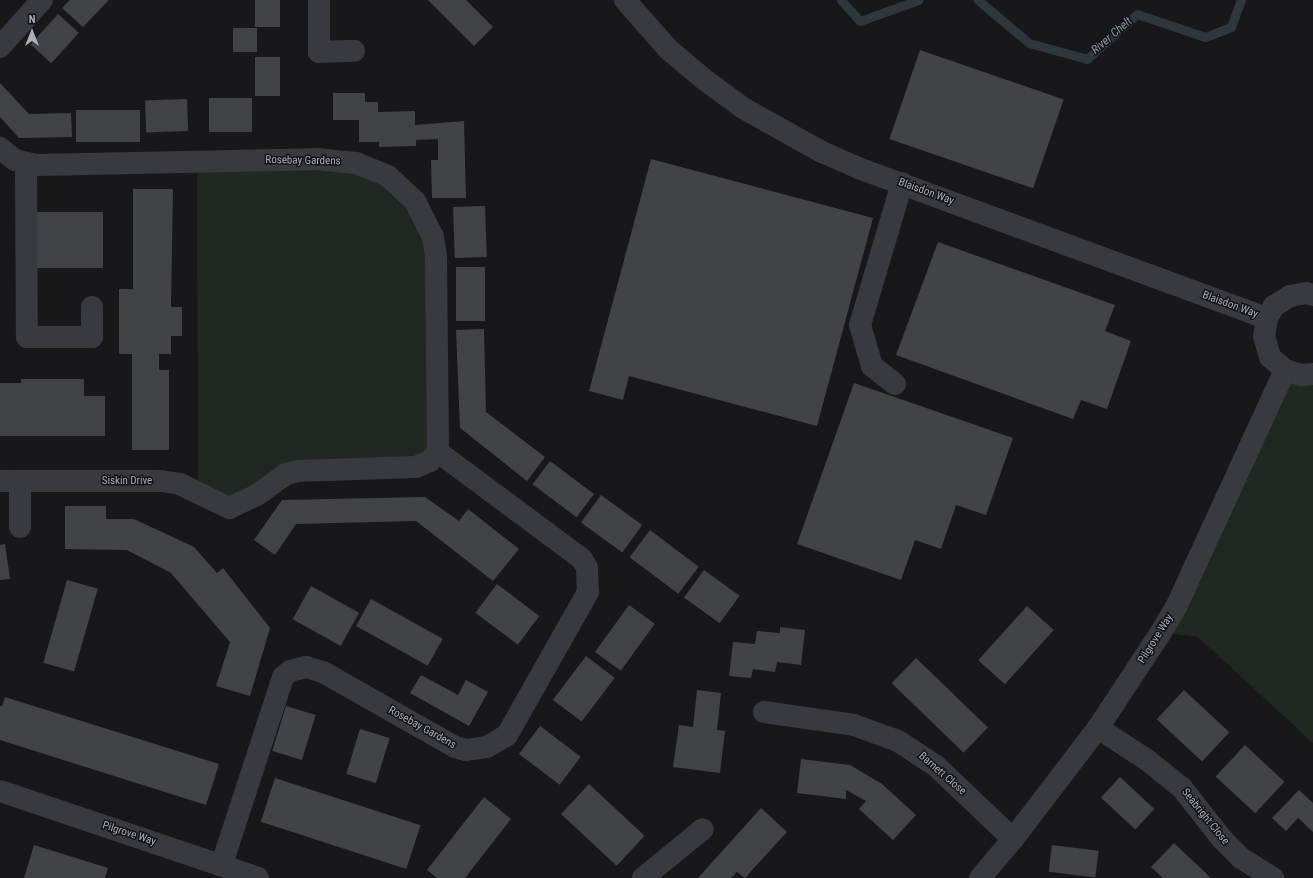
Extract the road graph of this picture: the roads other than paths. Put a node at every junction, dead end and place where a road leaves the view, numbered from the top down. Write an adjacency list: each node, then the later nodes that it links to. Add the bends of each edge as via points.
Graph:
1 (42, 0): 4 (street)
2 (319, 0): 5 (street, via 318,52)
3 (625, 0): 8 (street, Blaisdon Way, via 668,49 743,108 822,152)
4 (0, 47)
5 (354, 51)
6 (0, 148): 7 (street, Rosebay Gardens, via 15,160)
7 (26, 164): 10 (street, via 27,337 92,337); 15 (street, Rosebay Gardens, via 316,159 356,163 388,176 415,201 433,237 436,257)
8 (902, 183): 11 (street, Blaisdon Way); 14 (street, via 860,325 872,366)
9 (1313, 295): 11 (street, via 1306,293 1290,296 1274,306)
10 (92, 307)
11 (1267, 318): 12 (street, via 1264,336 1270,357)
12 (1285, 370): 13 (street, via 1301,375); 19 (street, Pilgrove Way, via 1177,605)
13 (1313, 374)
14 (895, 384)
15 (438, 452): 16 (street, Siskin Drive, via 430,461 416,467 298,471 286,474 257,495 229,508 212,502 198,491 180,484 161,481); 23 (street, Rosebay Gardens, via 582,559 589,578 588,592 507,734 487,747 466,750 455,748 323,672 306,667 290,671 283,677)
16 (10, 481): 17 (street, Siskin Drive)
17 (20, 528)
18 (764, 712): 22 (street, Barnett Close, via 854,725 898,741 936,766)
19 (1098, 728): 22 (street, Pilgrove Way); 27 (street, Seabright Close, via 1147,760 1182,788 1222,839 1241,858)
20 (0, 791): 23 (street, Pilgrove Way)
21 (703, 829): 25 (street)
22 (1013, 839): 26 (street, Pilgrove Way)
23 (222, 864): 24 (street, Pilgrove Way)
24 (258, 878)
25 (643, 878)
26 (980, 878)
27 (1273, 878)

